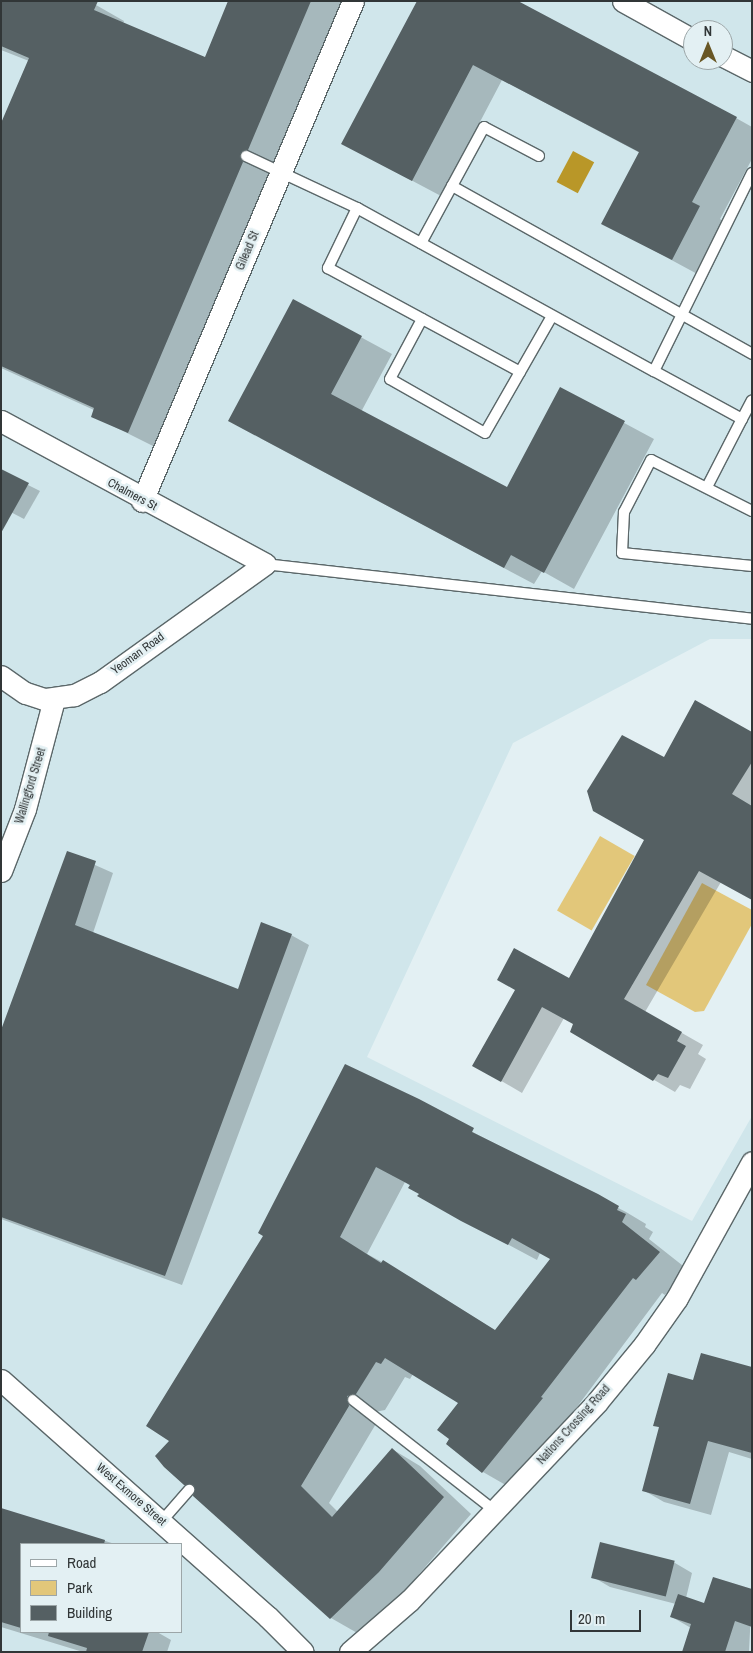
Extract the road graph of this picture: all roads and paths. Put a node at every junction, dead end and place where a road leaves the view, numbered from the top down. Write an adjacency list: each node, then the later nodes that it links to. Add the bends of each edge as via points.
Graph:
1 (353, 1): 8 (street, Gilead St)
2 (623, 1): 3 (street)
3 (683, 34)
4 (733, 61): 5 (street)
5 (752, 71)
6 (246, 156): 8 (lane)
7 (539, 156): 10 (lane, via 484,127)
8 (282, 172): 11 (lane); 23 (street, Gilead St)
9 (752, 173): 13 (lane)
10 (452, 186): 12 (lane); 13 (lane)
11 (356, 208): 12 (lane); 15 (lane, via 328,268)
12 (422, 243): 14 (lane)
13 (682, 312): 16 (lane); 17 (lane)
14 (552, 316): 17 (lane); 18 (lane)
15 (422, 319): 18 (lane); 18 (lane, via 390,378 486,433)
16 (752, 354)
17 (654, 371): 20 (lane)
18 (520, 372)
19 (752, 400): 20 (lane)
20 (742, 420): 22 (lane)
21 (1, 422): 23 (street, Chalmers St)
22 (707, 488): 24 (lane); 26 (lane, via 651,460 624,512 622,553)
23 (142, 501): 25 (street, Chalmers St)
24 (752, 511)
25 (264, 564): 27 (lane); 29 (street, Yeoman Road, via 100,682 74,695)
26 (752, 566)
27 (752, 619)
28 (1, 676): 29 (street, Yeoman Road, via 25,692)
29 (54, 699): 30 (street, Wallingford Street, via 25,809)
30 (1, 871)
31 (752, 1162): 35 (street, Nations Crossing Road, via 677,1298 644,1345 597,1402)
32 (1, 1380): 36 (street, West Exmore Street)
33 (353, 1400): 35 (lane)
34 (190, 1490): 36 (lane)
35 (495, 1510): 38 (street, Nations Crossing Road, via 410,1600)
36 (161, 1522): 37 (street, West Exmore Street)
37 (303, 1652)
38 (350, 1652)

